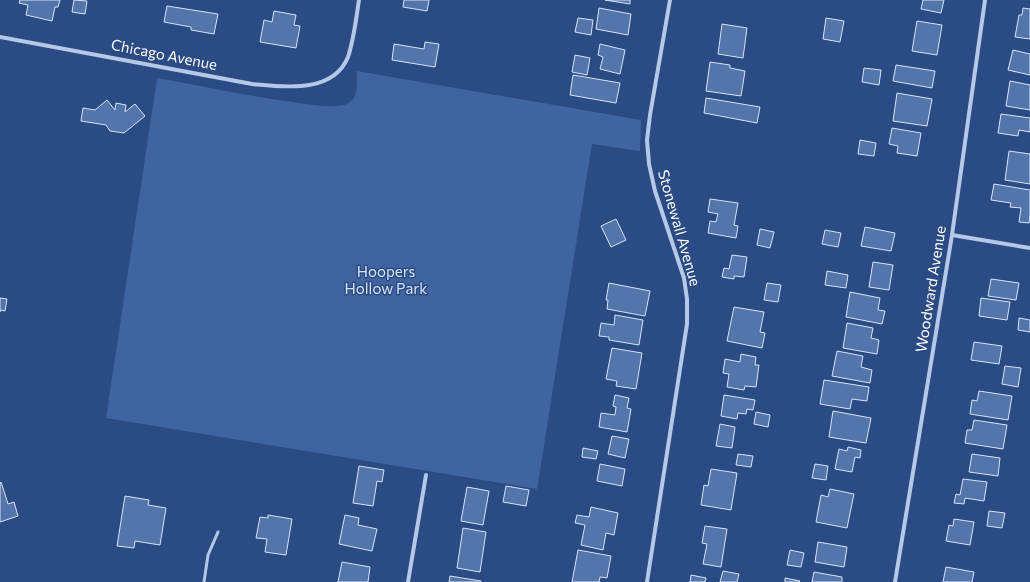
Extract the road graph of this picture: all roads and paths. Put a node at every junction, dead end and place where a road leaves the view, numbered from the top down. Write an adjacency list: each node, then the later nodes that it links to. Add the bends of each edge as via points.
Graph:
1 (359, 0): 4 (street, Chicago Avenue, via 348,57 335,75 313,85 279,87 252,84)
2 (670, 0): 11 (street, Stonewall Avenue, via 647,140 655,191 684,278 687,324)
3 (985, 0): 5 (street, Woodward Avenue)
4 (0, 36)
5 (952, 235): 6 (street); 12 (street, Woodward Avenue)
6 (1030, 248)
7 (426, 475): 10 (street)
8 (218, 532): 9 (lane, via 208,555)
9 (204, 582)
10 (408, 582)
11 (647, 582)
12 (895, 582)

